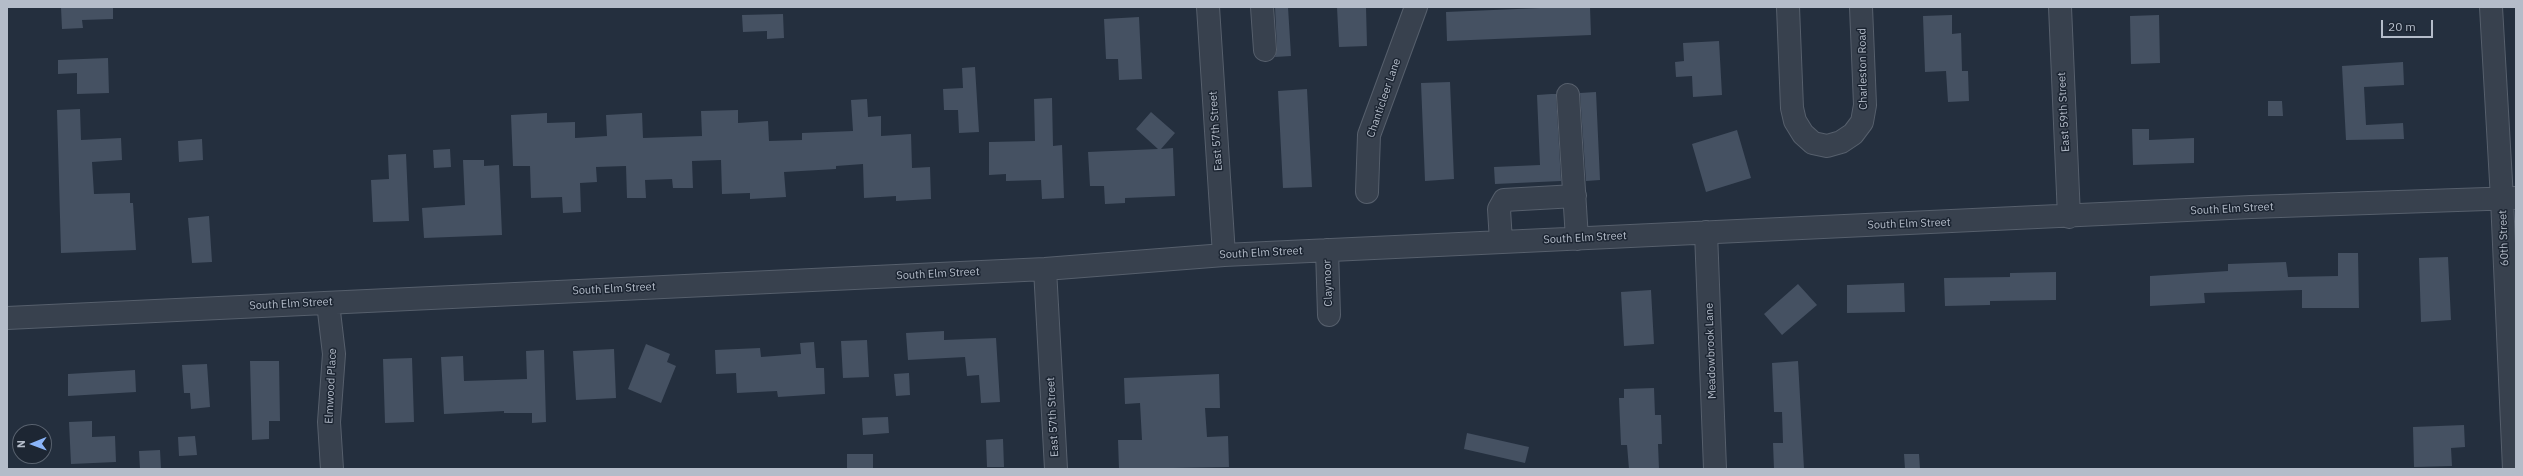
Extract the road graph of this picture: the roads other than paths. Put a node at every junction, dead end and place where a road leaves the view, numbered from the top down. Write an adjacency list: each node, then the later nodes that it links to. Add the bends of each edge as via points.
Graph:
1 (1208, 7): 18 (street, East 57th Street)
2 (1262, 7): 8 (street)
3 (1416, 7): 10 (street, Chanticleer Lane, via 1369,135)
4 (1788, 7): 5 (street, Charleston Road, via 1792,108 1795,121 1803,134 1814,143 1827,146 1841,142 1853,134 1862,122 1866,105)
5 (1861, 7)
6 (2060, 7): 13 (street, East 59th Street)
7 (2491, 7): 12 (street, 60th Street)
8 (1265, 50)
9 (1568, 95): 11 (street)
10 (1367, 192)
11 (1575, 196): 15 (street); 16 (street, via 1504,200 1499,208)
12 (2509, 198): 13 (street, South Elm Street, via 2251,207); 23 (street, 60th Street)
13 (2069, 217): 14 (street, South Elm Street)
14 (1706, 232): 15 (street, South Elm Street); 26 (street, Meadowbrook Lane)
15 (1577, 238): 16 (street, South Elm Street)
16 (1501, 242): 17 (street, South Elm Street)
17 (1327, 250): 18 (street, South Elm Street); 21 (street, Claymoor)
18 (1224, 255): 19 (street, South Elm Street)
19 (1045, 268): 20 (street, South Elm Street); 25 (street, East 57th Street)
20 (328, 303): 22 (street, South Elm Street); 24 (street, Elmwood Place, via 334,354 328,422)
21 (1329, 315)
22 (7, 318)
23 (2514, 424): 27 (street, 60th Street)
24 (332, 469)
25 (1056, 469)
26 (1715, 469)
27 (2514, 469)

